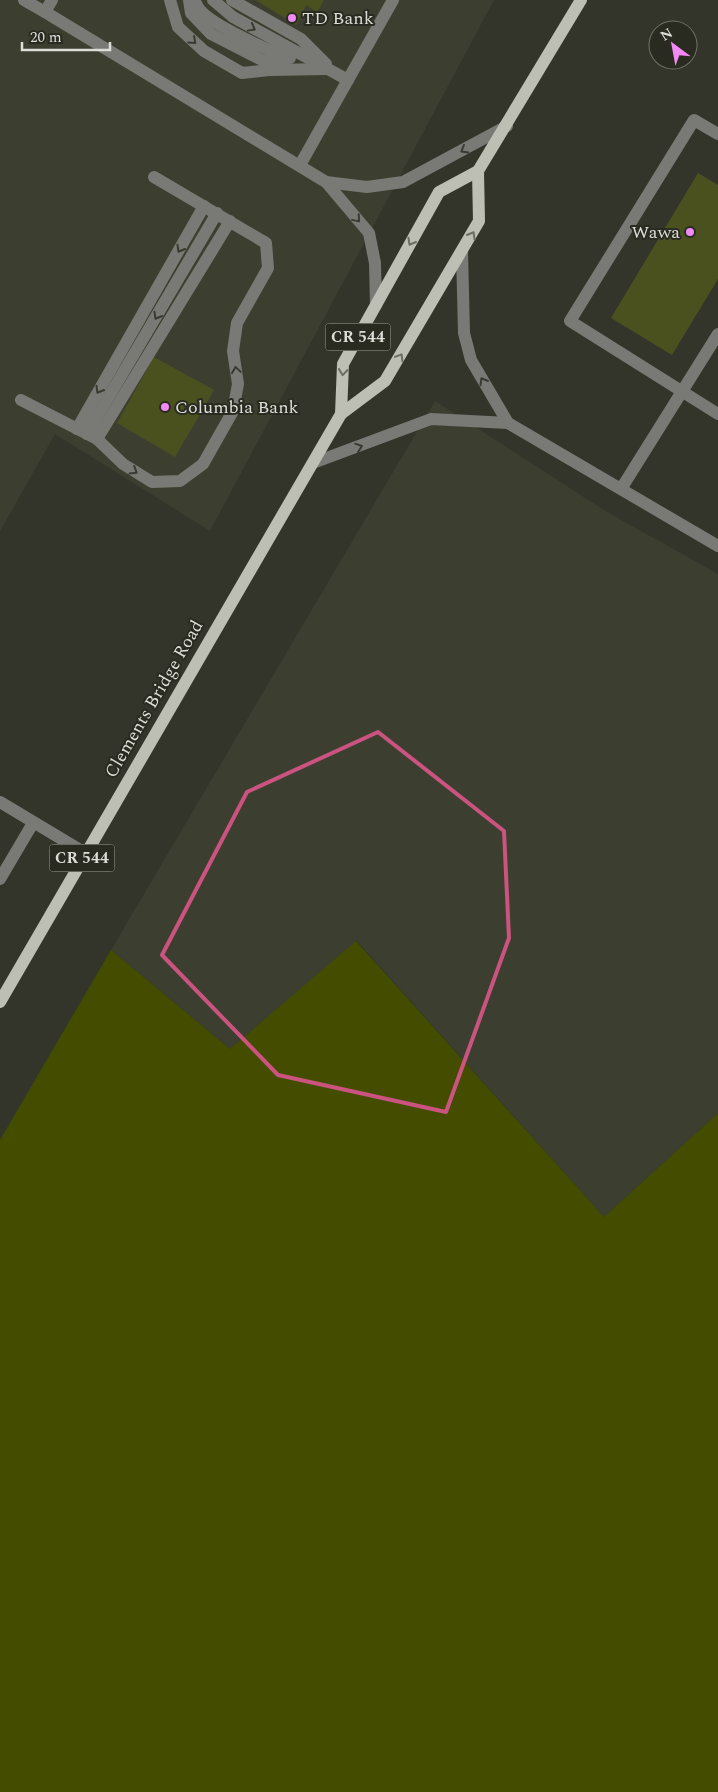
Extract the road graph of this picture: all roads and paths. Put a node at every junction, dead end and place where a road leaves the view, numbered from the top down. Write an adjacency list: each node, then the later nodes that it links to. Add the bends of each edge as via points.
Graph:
1 (24, 0): 10 (lane)
2 (52, 0): 10 (lane)
3 (170, 0): 11 (lane, one-way to 11, via 178,28 204,51 242,73)
4 (189, 0): 11 (lane, via 190,13 211,34 241,51 262,60)
5 (194, 0): 11 (lane, via 200,11 275,54)
6 (213, 0): 11 (lane, one-way to 11, via 233,17)
7 (232, 0): 12 (lane, via 301,39)
8 (393, 0): 12 (lane)
9 (582, 0): 13 (main road, Clements Bridge Road / CR 544)
10 (45, 12): 15 (lane)
11 (326, 69): 12 (lane)
12 (348, 80): 15 (lane)
13 (507, 126): 16 (main road, Clements Bridge Road / CR 544); 18 (lane, one-way to 18, via 403,182 368,187)
14 (718, 134): 25 (lane, via 694,120 570,321)
15 (300, 166): 18 (lane)
16 (478, 170): 22 (main road, Clements Bridge Road / CR 544, one-way to 16, via 480,221); 23 (main road, Clements Bridge Road / CR 544, one-way to 23, via 439,192)
17 (154, 177): 19 (lane)
18 (326, 182): 23 (lane, one-way to 23, via 369,233 375,264)
19 (204, 206): 20 (lane); 30 (lane, one-way to 30)
20 (217, 213): 21 (lane); 30 (lane, one-way to 30)
21 (230, 221): 30 (lane); 30 (lane, one-way to 21, via 152,482 180,481 204,464 233,411 238,384 233,351 237,323 268,268 266,243)
22 (462, 252): 27 (main road, Clements Bridge Road / CR 544, one-way to 22, via 385,381); 29 (lane, one-way to 22, via 471,360 464,333)
23 (376, 305): 27 (main road, Clements Bridge Road / CR 544, one-way to 27, via 344,364)
24 (718, 334): 25 (lane)
25 (682, 392): 28 (lane); 32 (lane)
26 (21, 400): 30 (lane)
27 (341, 414): 31 (main road, Clements Bridge Road / CR 544)
28 (718, 414)
29 (508, 423): 31 (lane, one-way to 29, via 431,419); 32 (lane)
30 (87, 434)
31 (313, 463): 36 (main road, Clements Bridge Road / CR 544)
32 (621, 489): 33 (lane)
33 (718, 546)
34 (0, 802): 35 (lane)
35 (33, 822): 36 (lane); 37 (lane)
36 (84, 853): 38 (main road, Clements Bridge Road / CR 544)
37 (0, 879)
38 (0, 1002)

